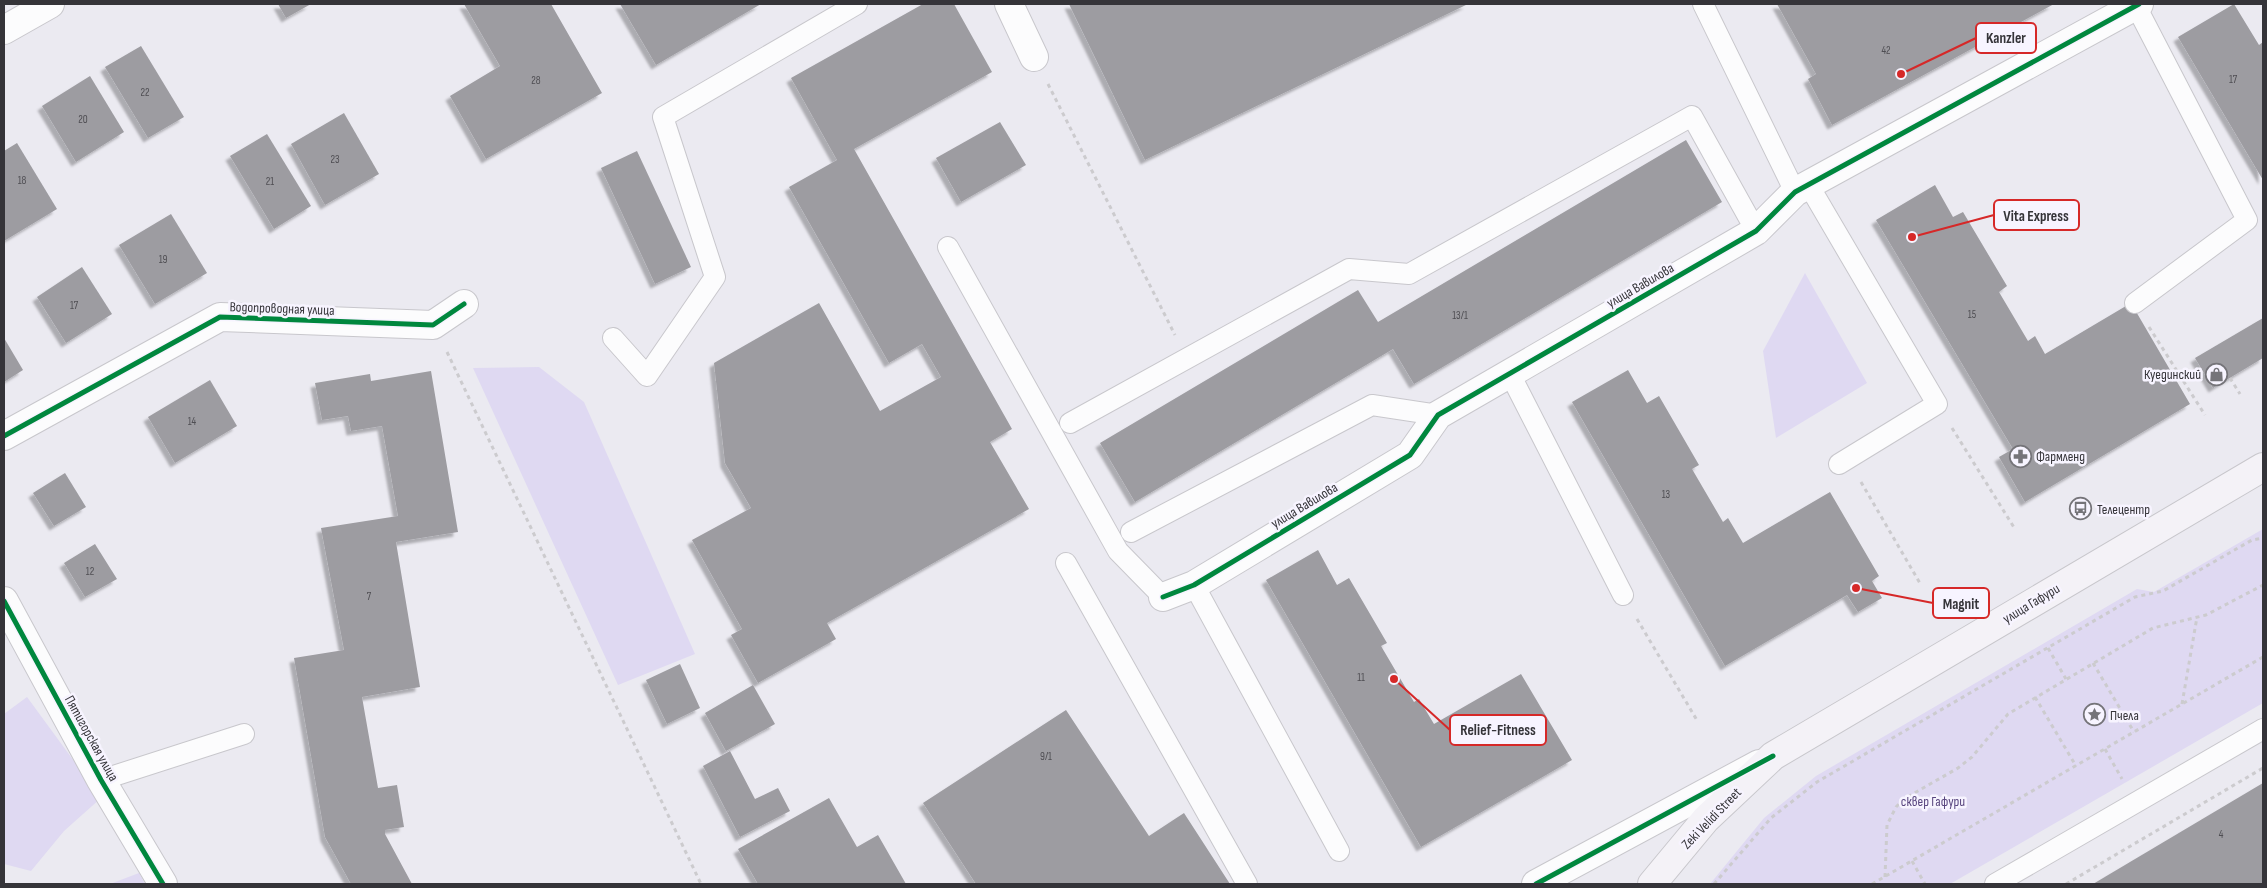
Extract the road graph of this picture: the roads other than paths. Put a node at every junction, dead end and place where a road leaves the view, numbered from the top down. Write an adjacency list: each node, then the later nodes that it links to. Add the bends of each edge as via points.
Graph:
1 (50, 4): 6 (street)
2 (857, 4): 13 (lane, via 663,117 715,277 648,376)
3 (1009, 4): 7 (street)
4 (1703, 4): 8 (lane)
5 (2138, 5): 8 (street, улица Вавилова); 11 (lane, via 2247,220)
6 (4, 30)
7 (1034, 57)
8 (1801, 188): 9 (street, улица Вавилова); 18 (lane, via 1937,404)
9 (1756, 230): 14 (street, улица Вавилова); 16 (lane, via 1692,116 1409,274 1349,269)
10 (948, 247): 24 (lane, via 1118,550)
11 (2134, 303)
12 (464, 304): 17 (street, Водопроводная улица, via 433,325 220,317)
13 (613, 338)
14 (1510, 374): 15 (street, улица Вавилова); 23 (lane)
15 (1438, 415): 20 (lane, via 1372,405); 22 (street, улица Вавилова, via 1410,455)
16 (1070, 423)
17 (4, 436)
18 (1844, 461)
19 (2263, 466): 28 (main road, улица Гафури)
20 (1131, 532)
21 (1066, 563): 32 (lane)
22 (1194, 586): 24 (street, улица Вавилова); 30 (lane)
23 (1623, 595)
24 (1162, 598)
25 (4, 601): 29 (street, Пятигорская улица)
26 (2263, 729): 35 (lane)
27 (244, 734): 29 (lane)
28 (1773, 756): 33 (street); 34 (main road, Zeki Velidi Street, via 1706,819)
29 (101, 780): 31 (street, Пятигорская улица)
30 (1339, 851)
31 (163, 884)
32 (1247, 884)
33 (1536, 884)
34 (1652, 884)
35 (1995, 884)

